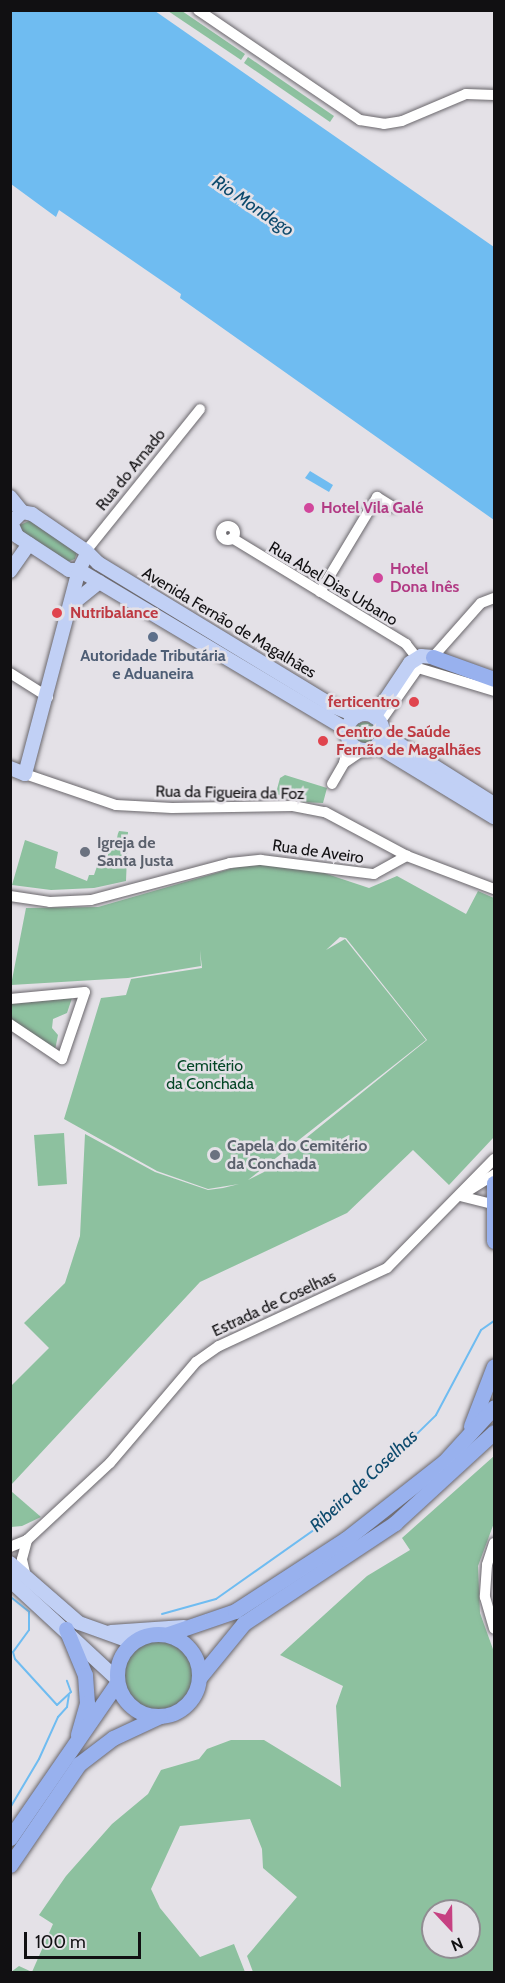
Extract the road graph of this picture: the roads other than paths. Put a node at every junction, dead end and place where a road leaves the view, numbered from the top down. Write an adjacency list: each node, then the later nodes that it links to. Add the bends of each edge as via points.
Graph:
1 (198, 10): 2 (street, via 360,120 384,124 402,121 466,94)
2 (495, 95)
3 (200, 409): 10 (street, Rua do Arnado)
4 (10, 497): 6 (main road, Avenida Fernão de Magalhães)
5 (393, 507): 14 (street, via 377,497)
6 (22, 512): 7 (main road, Avenida Fernão de Magalhães); 10 (main road, Avenida Fernão de Magalhães, via 32,514)
7 (11, 523): 9 (main road, Avenida Fernão de Magalhães, via 12,530)
8 (232, 538): 14 (street, Rua Abel Dias Urbano)
9 (28, 544): 11 (main road, Avenida Fernão de Magalhães, via 69,570); 12 (main road)
10 (86, 552): 11 (main road); 23 (main road, Avenida Fernão de Magalhães, via 335,707)
11 (79, 570): 13 (main road, Avenida Fernão de Magalhães); 16 (main road)
12 (10, 571)
13 (99, 582): 16 (main road); 25 (main road, Avenida Fernão de Magalhães)
14 (320, 592): 18 (street, Rua Abel Dias Urbano, via 406,644)
15 (495, 598): 17 (street, via 481,603)
16 (72, 604): 22 (main road)
17 (433, 657): 18 (main road); 20 (highway)
18 (417, 658): 24 (main road)
19 (10, 673): 22 (street)
20 (495, 679)
21 (495, 691): 24 (street, via 418,668)
22 (48, 697): 28 (main road)
23 (357, 716): 24 (main road); 25 (main road)
24 (375, 734): 25 (main road, Avenida Fernão de Magalhães); 26 (street); 30 (main road); 31 (main road)
25 (348, 735): 26 (street)
26 (344, 763): 29 (street)
27 (10, 768): 28 (main road)
28 (25, 774): 32 (street, Rua da Figueira da Foz, via 116,805 300,806 345,821)
29 (332, 784)
30 (495, 804)
31 (495, 816)
32 (406, 856): 33 (street, Rua da Figueira da Foz); 34 (street, Rua de Aveiro, via 374,874 261,860 230,863 91,900 50,902)
33 (495, 889)
34 (10, 896)
35 (10, 999): 36 (street, via 85,992 62,1059)
36 (10, 1024)
37 (495, 1159): 40 (street, Estrada de Coselhas)
38 (495, 1175): 40 (street)
39 (495, 1183): 41 (highway)
40 (460, 1196): 41 (street); 48 (street, Estrada de Coselhas, via 387,1268 219,1346 196,1362 110,1463)
41 (492, 1204): 42 (highway)
42 (495, 1241)
43 (495, 1366): 47 (highway)
44 (495, 1407): 47 (highway)
45 (495, 1421): 47 (highway)
46 (495, 1432): 47 (highway)
47 (450, 1467): 54 (highway, via 235,1611); 60 (highway, via 395,1523 244,1623)
48 (27, 1540): 50 (street, Estrada de Coselhas); 52 (street, via 22,1559)
49 (495, 1542): 56 (street, via 487,1565 485,1597)
50 (10, 1547)
51 (10, 1563): 52 (main road)
52 (26, 1577): 57 (main road, via 79,1623)
53 (11, 1581): 55 (main road)
54 (192, 1627): 57 (main road); 58 (highway)
55 (66, 1629): 61 (main road); 63 (highway, via 85,1675 87,1703)
56 (495, 1629)
57 (100, 1633): 59 (main road)
58 (168, 1634): 59 (highway, via 143,1636); 60 (highway, via 192,1650)
59 (132, 1642): 61 (highway, via 120,1658)
60 (199, 1678): 62 (highway, via 195,1694 184,1707)
61 (117, 1681): 62 (highway, via 132,1707); 63 (highway)
62 (160, 1716): 65 (highway, via 113,1738 79,1764)
63 (69, 1755): 64 (highway)
64 (10, 1838)
65 (10, 1865)

